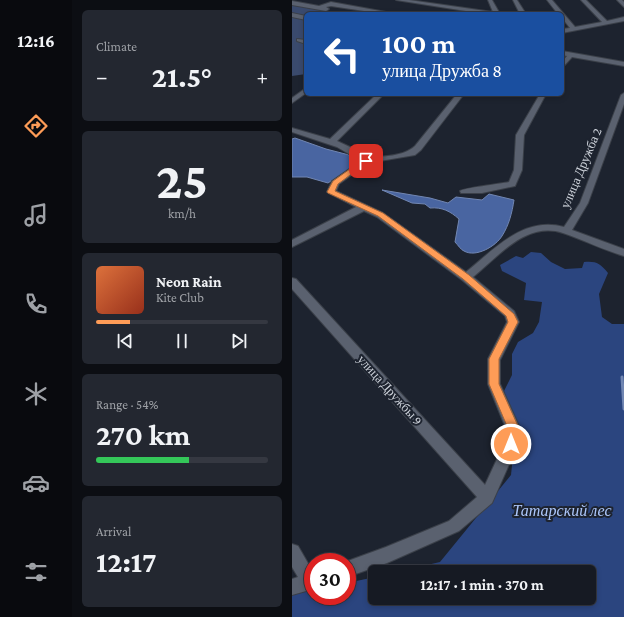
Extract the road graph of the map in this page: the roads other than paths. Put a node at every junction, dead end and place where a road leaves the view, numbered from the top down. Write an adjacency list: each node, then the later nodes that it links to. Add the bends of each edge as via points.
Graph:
1 (324, 0): 10 (street)
2 (398, 0): 14 (street)
3 (489, 0): 15 (street)
4 (515, 0): 16 (street)
5 (549, 0): 17 (street)
6 (583, 0): 22 (street)
7 (619, 0): 9 (street)
8 (292, 3): 10 (street)
9 (624, 5)
10 (306, 6): 11 (street)
11 (319, 8): 12 (street); 13 (street, via 331,4)
12 (342, 12)
13 (381, 12)
14 (483, 12)
15 (496, 12)
16 (522, 12)
17 (559, 12)
18 (292, 15): 19 (street)
19 (304, 18)
20 (564, 18): 23 (street)
21 (624, 19): 22 (street)
22 (605, 22): 23 (street)
23 (574, 29): 24 (street)
24 (564, 31)
25 (299, 40): 26 (street)
26 (304, 41)
27 (564, 53): 28 (street)
28 (571, 54): 30 (street); 31 (street)
29 (624, 56): 30 (street)
30 (610, 61): 32 (street)
31 (564, 63)
32 (624, 64)
33 (304, 92): 38 (street)
34 (624, 95): 44 (street, улица Дружба 2, via 584,203)
35 (379, 96): 40 (street)
36 (459, 96): 41 (street, via 412,153)
37 (542, 96): 42 (street, via 520,135 518,170 512,184)
38 (292, 101)
39 (292, 130): 40 (street)
40 (332, 141): 41 (street, via 354,151)
41 (366, 161): 43 (street, via 335,183 331,192)
42 (464, 191)
43 (364, 207): 45 (street); 47 (street, via 380,215)
44 (566, 231): 46 (street); 47 (street, via 541,228 524,232)
45 (292, 244)
46 (624, 253)
47 (466, 277): 49 (street, via 510,314 513,322 494,359 494,384 512,426 511,444)
48 (292, 282): 49 (street, улица Дружбы 9)
49 (487, 498): 51 (street, via 454,526)
50 (292, 552): 52 (street)
51 (356, 566)
52 (304, 570)
53 (304, 583): 54 (street)
54 (292, 587)

